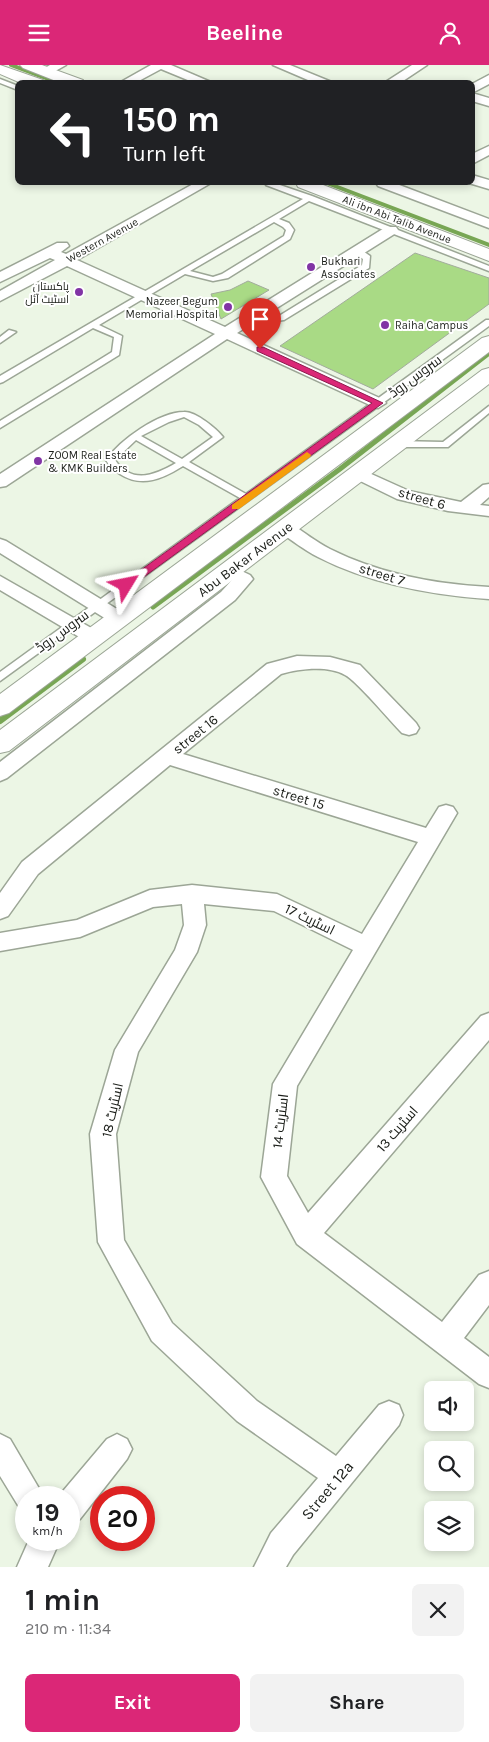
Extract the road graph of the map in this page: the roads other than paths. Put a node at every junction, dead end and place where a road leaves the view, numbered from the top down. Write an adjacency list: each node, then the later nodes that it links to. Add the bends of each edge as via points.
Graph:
1 (28, 65): 8 (main road)
2 (160, 65): 11 (street); 12 (street)
3 (278, 65): 7 (street)
4 (311, 65): 7 (street)
5 (421, 65): 14 (street)
6 (0, 69): 8 (main road)
7 (298, 72): 13 (street)
8 (47, 73): 10 (main road)
9 (489, 79): 17 (street)
10 (68, 80)
11 (130, 80)
12 (199, 80)
13 (320, 80)
14 (395, 80)
15 (0, 81): 16 (lane)
16 (15, 87)
17 (475, 87)
18 (475, 98): 19 (street)
19 (489, 102)
20 (489, 150): 21 (street)
21 (475, 158)
22 (475, 180): 28 (street)
23 (176, 185): 34 (street, Western Avenue)
24 (200, 185): 40 (street, Western Avenue)
25 (280, 185): 30 (lane)
26 (354, 185): 31 (main road, Ali ibn Abi Talib Avenue)
27 (386, 185): 31 (street)
28 (489, 185)
29 (430, 187): 31 (street)
30 (307, 190): 32 (lane); 35 (lane); 39 (main road, Ali ibn Abi Talib Avenue)
31 (410, 199): 33 (street); 36 (main road, Ali ibn Abi Talib Avenue)
32 (273, 219): 42 (lane); 42 (lane, via 286,225 290,231 287,237 225,276 213,279)
33 (489, 224)
34 (92, 229)
35 (391, 230): 41 (lane); 49 (street)
36 (489, 237)
37 (75, 239): 38 (street, Western Avenue)
38 (48, 253): 40 (street); 43 (street, Western Avenue)
39 (489, 255)
40 (66, 261): 44 (street); 45 (street, Western Avenue)
41 (489, 269)
42 (184, 272): 44 (lane)
43 (0, 278)
44 (143, 296): 47 (lane); 49 (street)
45 (0, 297)
46 (489, 323): 54 (lane, سروس روڈ)
47 (92, 325): 53 (lane); 56 (lane, via 118,336 116,353)
48 (12, 333): 50 (lane)
49 (226, 333): 54 (street); 61 (street)
50 (0, 341)
51 (489, 341): 72 (main road, Abu Bakar Avenue)
52 (489, 373): 58 (main road, Abu Bakar Avenue)
53 (0, 380)
54 (378, 403): 63 (lane, سروس روڈ)
55 (489, 409): 58 (lane, via 445,445)
56 (0, 425)
57 (136, 437): 59 (lane); 59 (lane, via 118,448 110,460 127,474 141,479 152,478); 59 (lane, via 172,415 185,414 216,433 218,437)
58 (396, 444): 60 (main road, Abu Bakar Avenue)
59 (182, 463): 63 (lane)
60 (358, 473): 64 (street, street 6, via 403,495); 66 (main road, Abu Bakar Avenue)
61 (0, 481)
62 (489, 489): 64 (street)
63 (247, 498): 71 (lane, سروس روڈ)
64 (464, 509): 65 (street, street 6)
65 (489, 511)
66 (285, 528): 68 (main road, Abu Bakar Avenue); 70 (street, street 7, via 324,553 366,570 420,585)
67 (0, 545): 71 (street)
68 (229, 571): 78 (main road, Abu Bakar Avenue); 80 (street, via 244,579 228,597)
69 (0, 582): 73 (street)
70 (489, 593)
71 (99, 605): 72 (street); 73 (lane, سروس روڈ)
72 (118, 618): 74 (main road, Abu Bakar Avenue)
73 (73, 624): 74 (street); 75 (lane, سروس روڈ)
74 (93, 637): 76 (main road, Abu Bakar Avenue)
75 (0, 677)
76 (0, 707)
77 (410, 729): 79 (street, street 16, via 353,670 330,664 297,663 274,669)
78 (0, 744)
79 (167, 757): 82 (street, street 15); 84 (street, street 16, via 30,868)
80 (0, 773)
81 (446, 813): 82 (street, اسٹریٹ 14)
82 (432, 838): 86 (street, اسٹریٹ 14)
83 (192, 894): 85 (street, via 150,899 80,929); 86 (street, اسٹریٹ 17, via 277,903); 95 (street, اسٹریٹ 18, via 195,925 186,952 127,1050 103,1134 112,1242 162,1332 247,1411)
84 (0, 910)
85 (0, 942)
86 (367, 946): 88 (street, اسٹریٹ 14, via 285,1084 274,1177)
87 (489, 1023): 88 (street, اسٹریٹ 13)
88 (306, 1235): 90 (street, اسٹریٹ 14)
89 (489, 1284): 90 (street)
90 (445, 1341): 91 (street, اسٹریٹ 14)
91 (489, 1374)
92 (389, 1415): 95 (street, Street 12a)
93 (0, 1449): 96 (street)
94 (117, 1449): 97 (street)
95 (339, 1475): 100 (street, Street 12a, via 282,1544)
96 (22, 1486)
97 (80, 1494)
98 (40, 1551): 99 (street)
99 (32, 1567)
100 (269, 1567)

